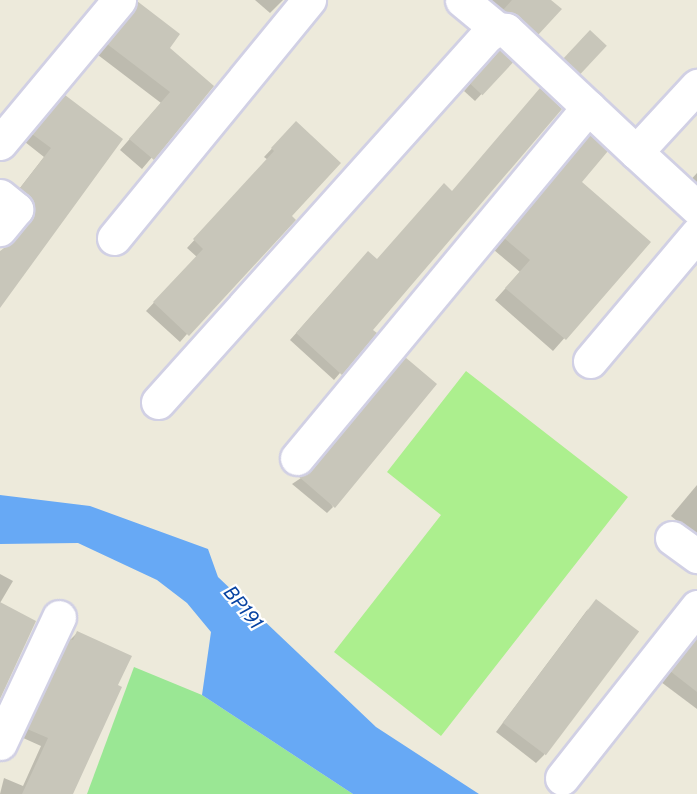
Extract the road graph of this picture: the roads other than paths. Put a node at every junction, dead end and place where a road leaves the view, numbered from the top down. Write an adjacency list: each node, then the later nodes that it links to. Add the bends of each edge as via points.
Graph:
1 (119, 0): 7 (street)
2 (309, 0): 13 (street)
3 (462, 0): 4 (street)
4 (497, 29): 6 (street, via 506,30); 15 (street, via 486,36)
5 (697, 86): 8 (street)
6 (588, 107): 8 (street); 16 (street)
7 (0, 143)
8 (636, 152): 10 (street)
9 (0, 196): 11 (street, via 16,208)
10 (697, 208)
11 (0, 229)
12 (697, 234): 14 (street)
13 (114, 238)
14 (590, 361)
15 (158, 402)
16 (297, 458)
17 (697, 607): 20 (street)
18 (59, 617): 19 (street)
19 (0, 743)
20 (562, 778)

